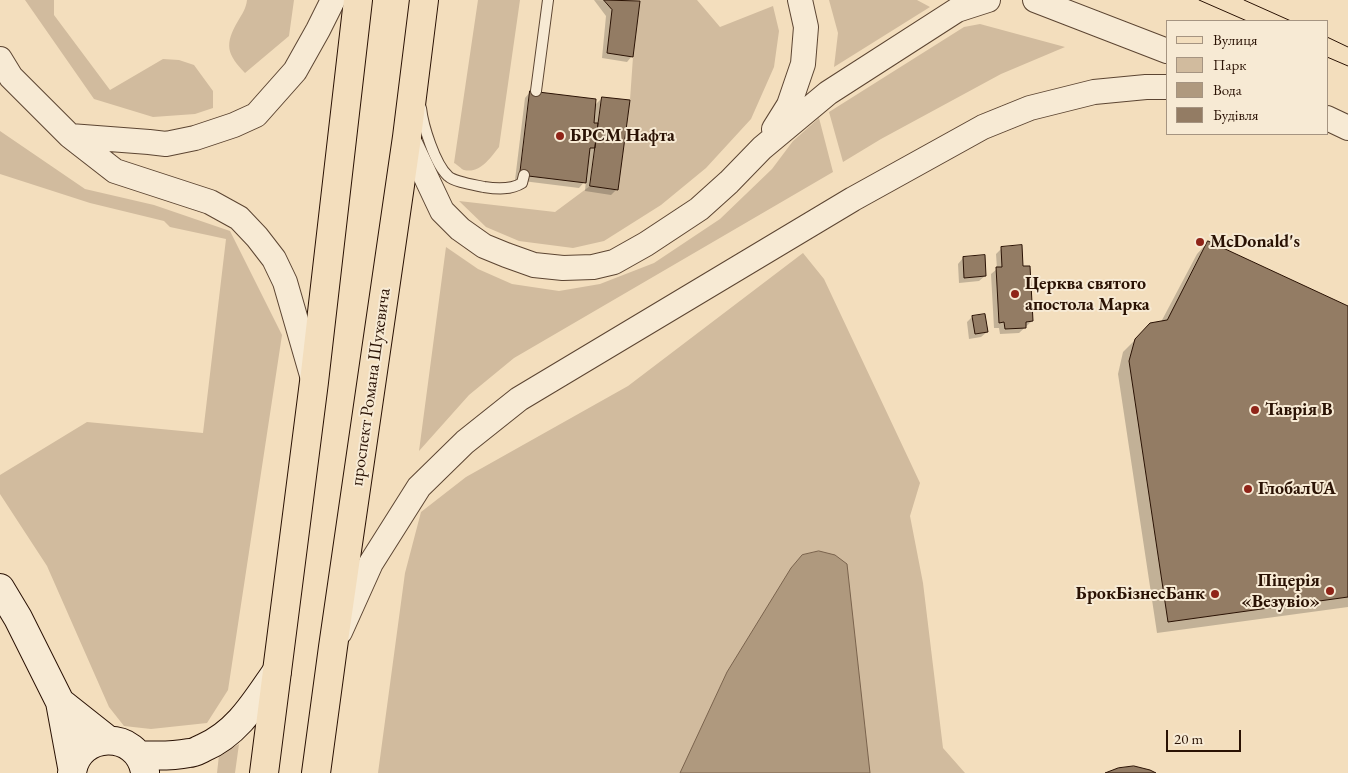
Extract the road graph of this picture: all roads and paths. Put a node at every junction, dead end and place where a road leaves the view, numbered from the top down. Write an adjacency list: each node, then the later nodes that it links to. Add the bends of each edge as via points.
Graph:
1 (333, 0): 15 (street, via 295,71 256,114 234,125 166,144)
2 (358, 0): 19 (main road)
3 (424, 0): 10 (main road, проспект Романа Шухевича)
4 (548, 0): 12 (lane)
5 (800, 0): 17 (street, via 806,27 803,64 789,105)
6 (988, 0): 17 (street, via 957,10 828,93)
7 (1035, 0): 8 (street)
8 (1166, 51)
9 (0, 59): 15 (street, via 11,77)
10 (416, 72): 16 (main road, проспект Романа Шухевича); 18 (lane, via 422,117 434,154 447,175 472,184 504,188 516,187 522,183)
11 (1166, 87): 21 (street, via 1094,92 1030,108 983,127 853,199 519,399 465,442 418,487 371,563)
12 (536, 91)
13 (1328, 118): 14 (street)
14 (1348, 128)
15 (70, 136): 19 (street, via 115,171 210,202 239,218 274,259 285,282)
16 (407, 137): 17 (street, via 442,211 460,229 484,246 506,255 534,264 563,268 593,267 614,262 646,244 699,209); 21 (main road, проспект Романа Шухевича)
17 (762, 148)
18 (524, 175)
19 (314, 382): 22 (main road)
20 (0, 588): 23 (main road)
21 (333, 647): 28 (main road, проспект Романа Шухевича)
22 (277, 671): 25 (main road, via 246,717 227,734 191,753 167,755); 27 (main road)
23 (60, 702): 24 (main road); 26 (main road)
24 (108, 740): 25 (main road, via 130,747); 26 (main road, via 86,748 77,757)
25 (142, 764)
26 (72, 770)
27 (264, 773)
28 (316, 773)

